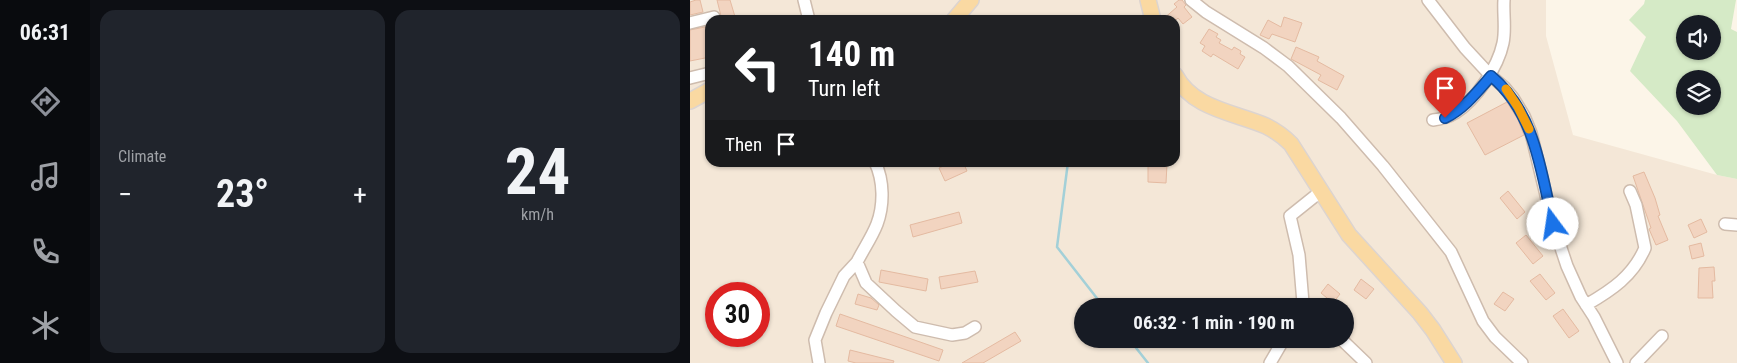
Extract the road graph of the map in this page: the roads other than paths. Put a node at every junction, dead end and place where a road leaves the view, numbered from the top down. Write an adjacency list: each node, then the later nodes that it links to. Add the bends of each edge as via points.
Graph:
1 (804, 0): 7 (street)
2 (971, 0): 8 (main road)
3 (1148, 0): 9 (main road)
4 (1191, 0): 35 (street, via 1288,66 1341,118 1451,252 1483,321)
5 (1428, 0): 13 (street)
6 (1504, 0): 13 (street, via 1504,41)
7 (808, 15)
8 (958, 15)
9 (1152, 15)
10 (705, 20): 11 (street)
11 (690, 24)
12 (705, 74): 14 (street)
13 (1491, 76): 18 (street, via 1455,113); 26 (street, via 1513,98 1531,133 1559,244)
14 (690, 78)
15 (1180, 83): 21 (main road, via 1206,104 1282,135 1301,157)
16 (705, 92): 17 (main road)
17 (690, 100)
18 (1433, 120)
19 (877, 167): 24 (street, via 882,192 877,224)
20 (1630, 191): 26 (street, via 1645,248 1632,270 1611,291)
21 (1320, 192): 25 (street, via 1290,216 1299,255); 34 (main road, via 1348,235 1434,330)
22 (1725, 224): 23 (street)
23 (1737, 225)
24 (857, 262): 27 (street, via 866,283 915,327 952,335 965,333); 31 (street, via 844,276 815,340)
25 (1302, 298)
26 (1586, 305): 36 (street)
27 (975, 326)
28 (1662, 336): 37 (street)
29 (1279, 348): 32 (street)
30 (1350, 348): 33 (street)
31 (819, 363)
32 (1270, 363)
33 (1366, 363)
34 (1454, 363)
35 (1522, 363)
36 (1617, 363)
37 (1636, 363)

